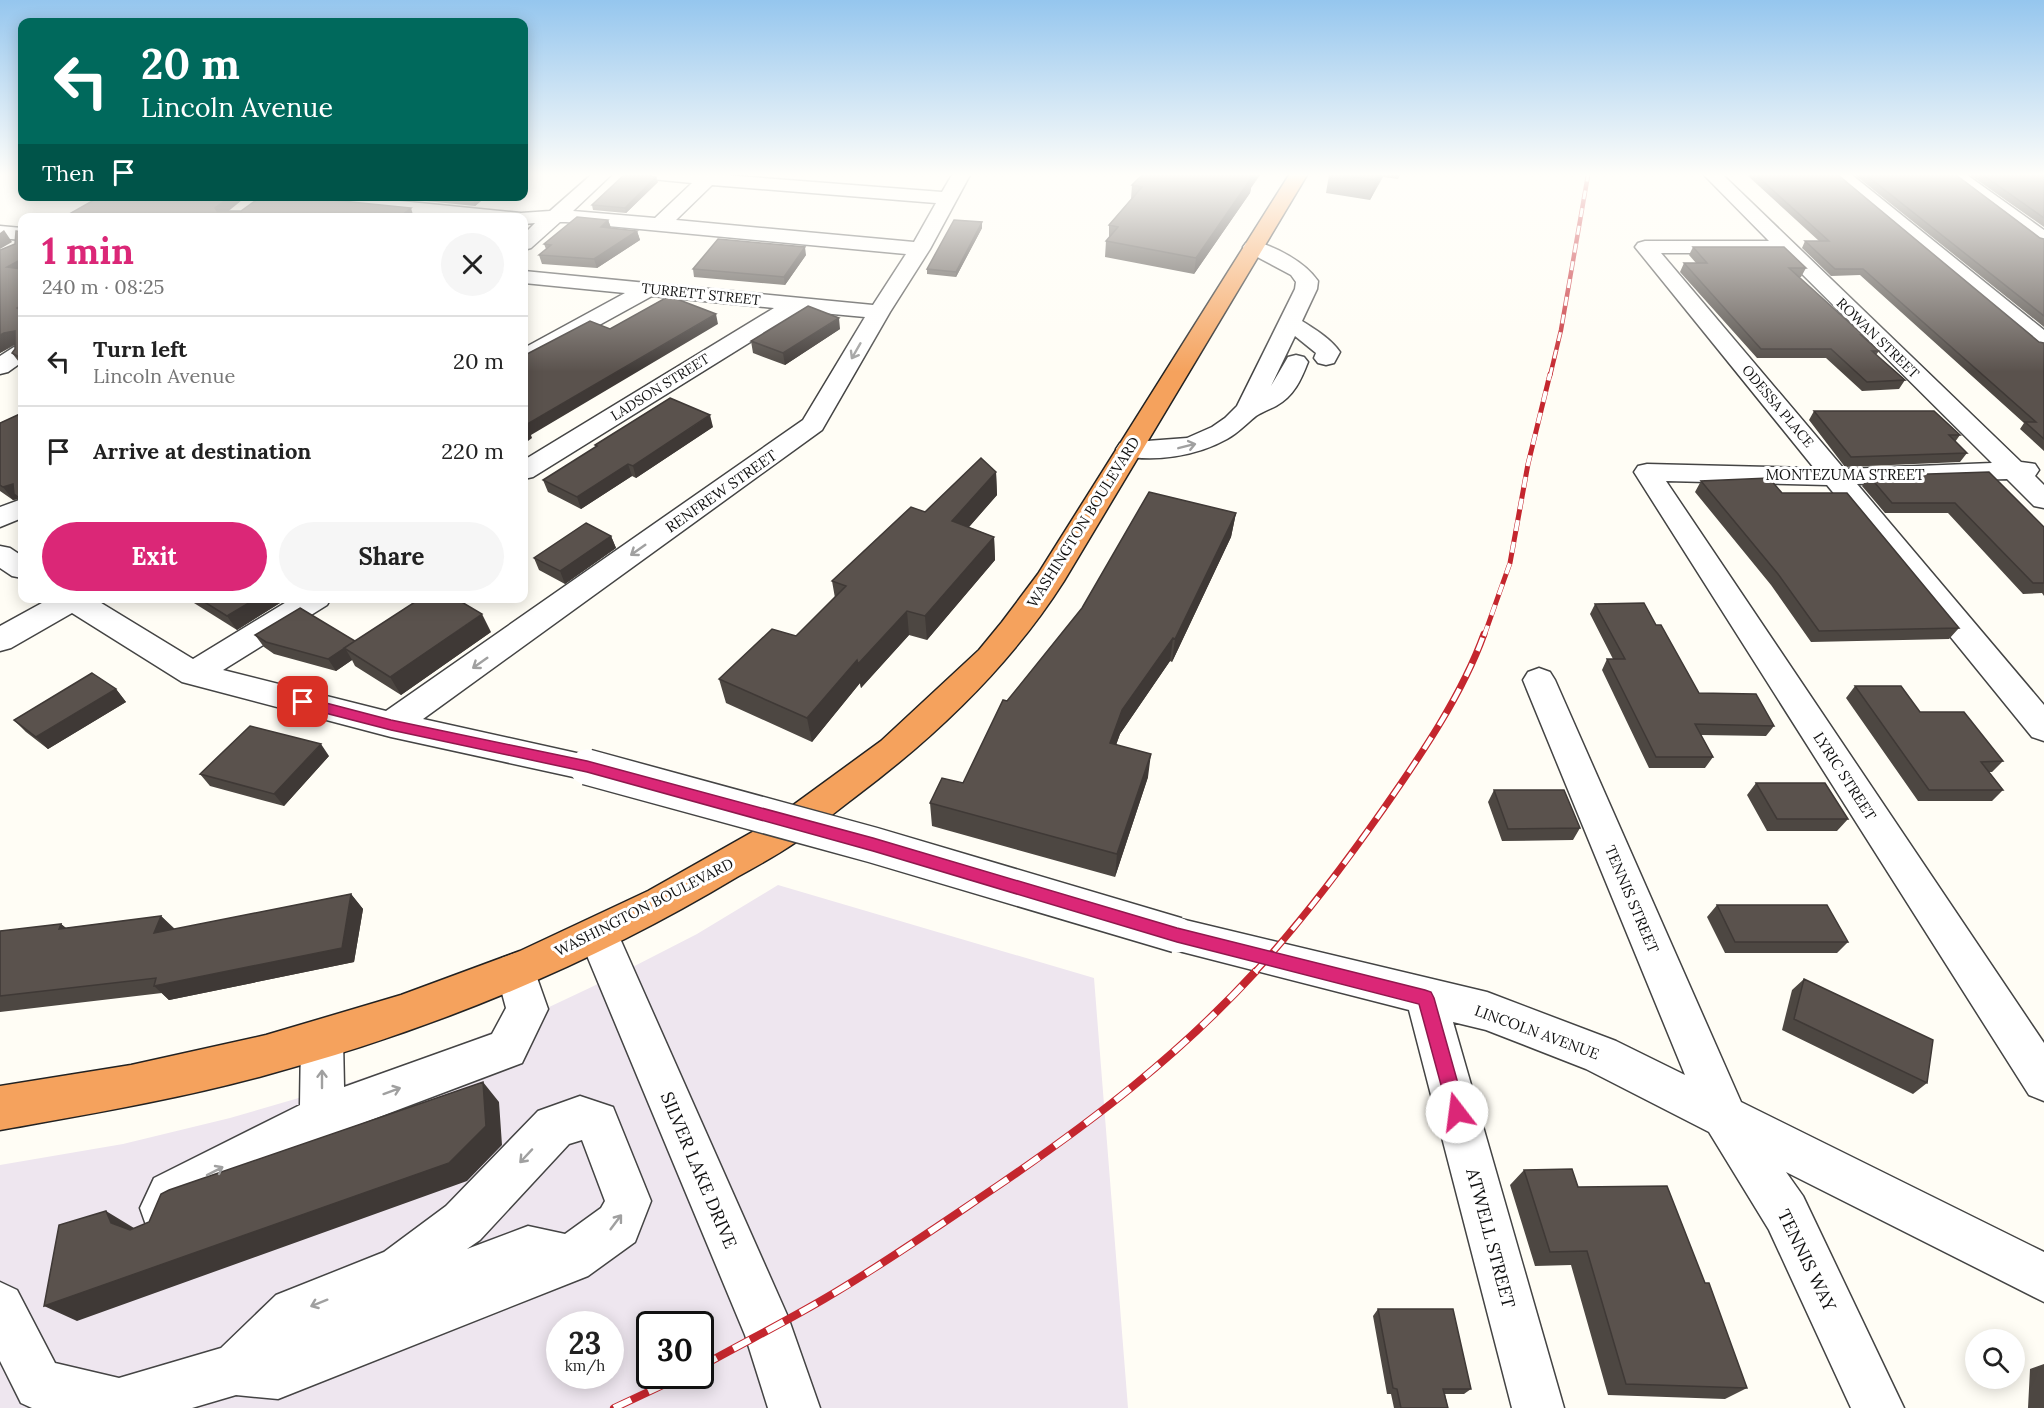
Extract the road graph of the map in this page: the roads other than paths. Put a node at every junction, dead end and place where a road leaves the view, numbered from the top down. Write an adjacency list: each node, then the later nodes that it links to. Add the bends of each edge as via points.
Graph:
1 (826, 241): 8 (street)
2 (924, 241): 8 (street, RENFREW STREET)
3 (1257, 241): 6 (highway, WASHINGTON BOULEVARD)
4 (1779, 241): 7 (street, ROWAN STREET)
5 (1921, 241): 14 (street)
6 (1253, 247): 13 (street, via 1298,271 1307,281); 18 (highway, WASHINGTON BOULEVARD)
7 (1785, 247): 21 (street, ROWAN STREET); 23 (street, ODESSA PLACE, via 1646,247)
8 (920, 249): 12 (street, RENFREW STREET)
9 (528, 277): 10 (street, TURRETT STREET)
10 (649, 289): 11 (street, TURRETT STREET); 15 (street)
11 (796, 304): 12 (street, TURRETT STREET); 19 (street, LADSON STREET)
12 (879, 312): 35 (street, RENFREW STREET, one-way to 35, via 813,425)
13 (1290, 323): 16 (street, via 1300,338 1298,357); 16 (street, via 1328,352 1320,373); 17 (street)
14 (2044, 342)
15 (528, 355)
16 (1280, 394): 17 (street)
17 (1248, 410): 18 (street, one-way to 17, via 1190,447 1234,424)
18 (1129, 450): 37 (highway, WASHINGTON BOULEVARD, via 1022,619 991,656 906,739 802,818 742,857)
19 (528, 469)
20 (2044, 470): 21 (street, MONTEZUMA STREET)
21 (2013, 471): 23 (street, MONTEZUMA STREET); 24 (street, ROWAN STREET)
22 (1647, 472): 23 (street, MONTEZUMA STREET); 40 (street, LYRIC STREET)
23 (1837, 477): 36 (street, ODESSA PLACE)
24 (2044, 500)
25 (18, 509): 26 (street)
26 (0, 518)
27 (0, 555): 28 (street)
28 (18, 566)
29 (66, 603): 32 (street)
30 (79, 603): 33 (street, LINCOLN AVENUE)
31 (308, 603): 33 (street)
32 (0, 640)
33 (193, 674): 35 (street, LINCOLN AVENUE)
34 (1539, 680): 45 (street, TENNIS STREET)
35 (391, 725): 39 (street, LINCOLN AVENUE, bridge, via 587,767 873,845 1177,935)
36 (2044, 728)
37 (598, 934): 38 (highway, WASHINGTON BOULEVARD); 50 (street, SILVER LAKE DRIVE, via 770,1335)
38 (516, 971): 41 (highway, WASHINGTON BOULEVARD); 44 (street, one-way to 38, via 507,1049 527,1009)
39 (1425, 998): 45 (street, LINCOLN AVENUE, via 1486,1011 1601,1055); 51 (street, ATWELL STREET)
40 (2029, 1034): 42 (street, LYRIC STREET)
41 (322, 1040): 43 (highway, WASHINGTON BOULEVARD, via 141,1085); 44 (street, one-way to 41)
42 (2044, 1080)
43 (0, 1108)
44 (322, 1117): 46 (street, one-way to 44, via 170,1194)
45 (1725, 1118): 47 (street, LINCOLN AVENUE); 52 (street, TENNIS WAY, via 1786,1213)
46 (158, 1221)
47 (2044, 1278)
48 (0, 1307): 49 (street, via 39,1385 119,1404)
49 (257, 1371): 49 (street, one-way to 49, via 571,1259 618,1225 628,1201 597,1122 580,1118 554,1127 463,1223 401,1269 294,1313)
50 (794, 1408)
51 (1538, 1408)
52 (1878, 1408)

